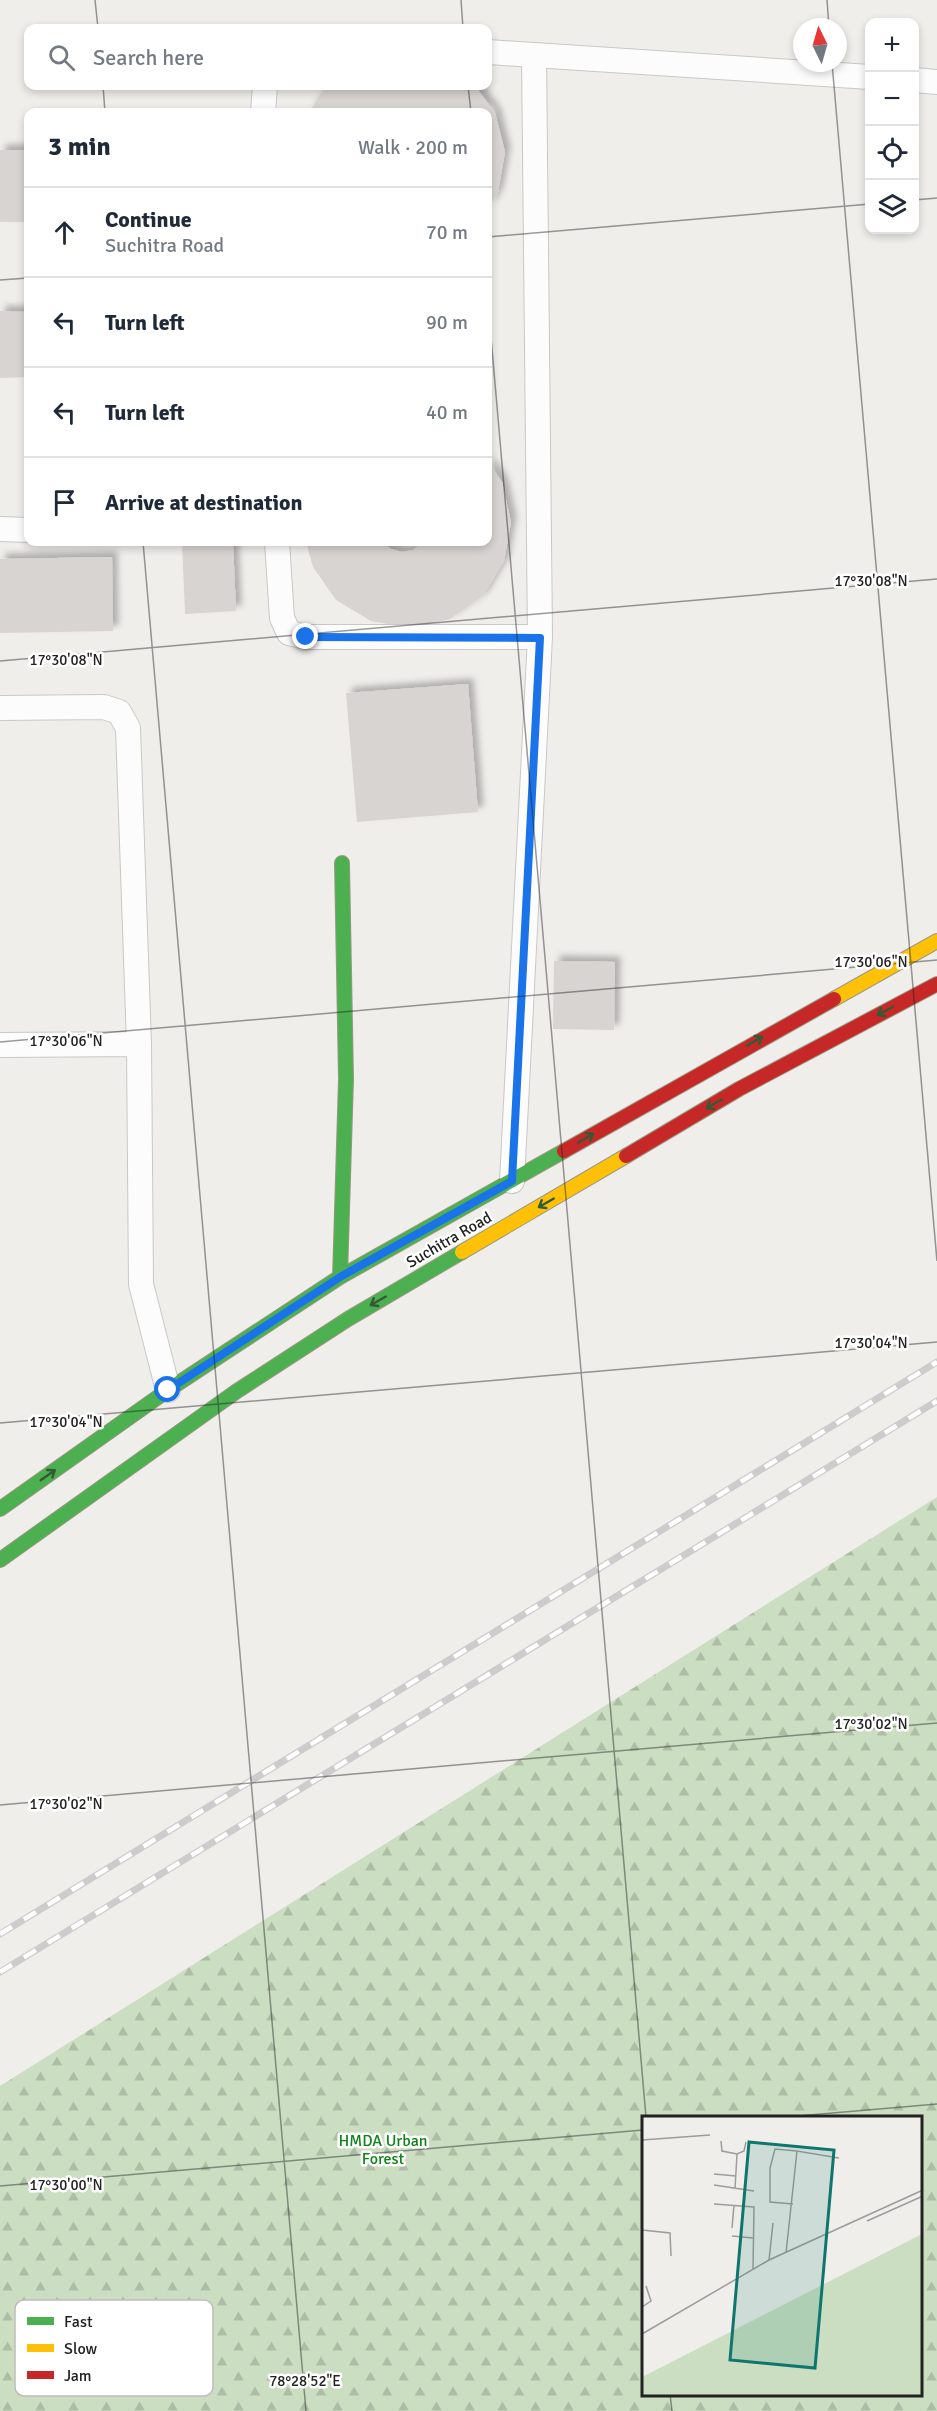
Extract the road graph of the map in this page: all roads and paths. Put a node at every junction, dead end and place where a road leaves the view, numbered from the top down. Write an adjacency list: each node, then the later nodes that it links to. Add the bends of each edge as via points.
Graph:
1 (492, 52): 2 (lane)
2 (534, 55): 3 (lane); 11 (lane)
3 (865, 77)
4 (919, 81): 5 (lane)
5 (937, 82)
6 (265, 90): 7 (lane)
7 (263, 108)
8 (0, 530): 9 (lane)
9 (24, 530)
10 (278, 546): 11 (lane, via 282,618 289,633 306,637)
11 (540, 638): 18 (lane)
12 (0, 708): 16 (lane, via 104,707 119,712 128,728)
13 (342, 863): 19 (main road, via 346,1079)
14 (937, 940): 18 (main road, Suchitra Road, one-way to 14)
15 (937, 984): 22 (main road, Suchitra Road, one-way to 22, via 740,1089 348,1319 237,1390)
16 (139, 1044): 17 (lane); 20 (lane, via 141,1284)
17 (0, 1045)
18 (512, 1181): 19 (main road, Suchitra Road)
19 (340, 1277): 20 (main road, Suchitra Road)
20 (168, 1390): 21 (main road, Suchitra Road, one-way to 20)
21 (0, 1509)
22 (0, 1560)

